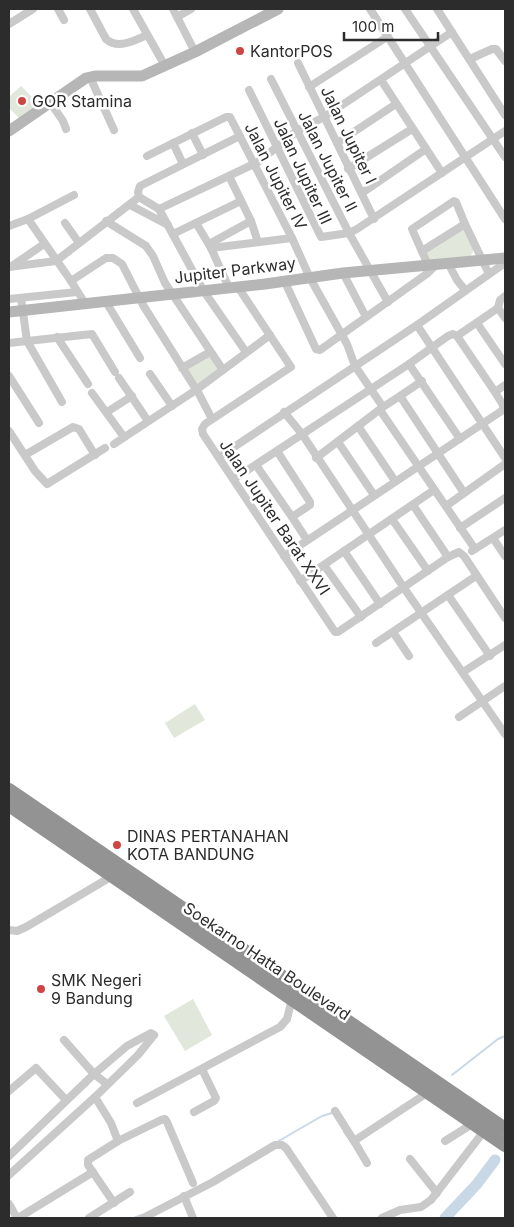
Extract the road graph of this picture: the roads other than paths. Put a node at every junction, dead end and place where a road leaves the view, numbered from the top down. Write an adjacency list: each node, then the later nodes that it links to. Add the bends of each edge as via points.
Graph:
1 (58, 9): 12 (street)
2 (90, 9): 15 (street, via 110,43 127,44)
3 (133, 9): 15 (street)
4 (173, 9): 11 (street)
5 (191, 9): 11 (street)
6 (278, 9): 18 (main road)
7 (370, 9): 16 (street)
8 (405, 9): 17 (street)
9 (437, 9): 14 (street)
10 (28, 10): 13 (street)
11 (178, 17): 18 (street)
12 (64, 20)
13 (9, 24)
14 (452, 32): 17 (street); 19 (street)
15 (148, 35): 22 (street)
16 (387, 37): 23 (street); 27 (street)
17 (429, 46): 23 (street); 41 (street)
18 (194, 50): 22 (main road)
19 (470, 59): 20 (street, via 496,49); 31 (street)
20 (505, 61)
21 (298, 63): 27 (street, Jalan Jupiter I)
22 (164, 64): 24 (main road, via 142,76)
23 (404, 64): 26 (street); 48 (street)
24 (90, 77): 29 (main road); 35 (street)
25 (271, 79): 36 (street, Jalan Jupiter II)
26 (381, 80): 30 (street); 32 (street)
27 (310, 86): 32 (street, Jalan Jupiter I)
28 (249, 90): 44 (street, Jalan Jupiter III)
29 (50, 102): 33 (street); 38 (main road)
30 (396, 104): 34 (street); 43 (street)
31 (505, 115)
32 (324, 117): 36 (street); 43 (street, Jalan Jupiter I)
33 (66, 128)
34 (412, 128): 45 (street); 52 (street)
35 (114, 130)
36 (298, 131): 44 (street); 71 (street, Jalan Jupiter II)
37 (505, 131): 41 (street)
38 (9, 132)
39 (192, 133): 40 (street, Jalan Jupiter IV, via 228,116); 42 (street, Jalan Jupiter IV); 46 (street)
40 (240, 136): 46 (street); 50 (street, Jalan Jupiter IV)
41 (493, 139): 48 (street); 49 (street)
42 (173, 143): 47 (street, Jalan Jupiter IV); 51 (street)
43 (337, 143): 52 (street, Jalan Jupiter I)
44 (278, 147): 50 (street); 71 (street, Jalan Jupiter III, via 319,236)
45 (426, 148): 53 (street); 55 (street)
46 (203, 155): 51 (street)
47 (147, 156)
48 (465, 157): 53 (street); 63 (street)
49 (505, 157)
50 (254, 163): 54 (street); 73 (street, Jalan Jupiter IV)
51 (184, 164): 57 (street, via 140,186)
52 (348, 168): 55 (street, Jalan Jupiter I)
53 (442, 172): 62 (street)
54 (229, 176): 58 (street); 60 (street)
55 (362, 193): 62 (street, Jalan Jupiter I)
56 (74, 195): 61 (street)
57 (139, 197): 59 (street); 60 (street)
58 (241, 201): 64 (street); 67 (street)
59 (130, 204): 65 (street); 69 (street)
60 (159, 209): 69 (street)
61 (28, 219): 70 (street); 76 (street)
62 (374, 219): 71 (street)
63 (505, 219)
64 (251, 221): 74 (street); 77 (street)
65 (106, 222): 75 (street); 94 (street, via 146,246)
66 (65, 223): 75 (street)
67 (196, 223): 72 (street); 77 (street)
68 (465, 224): 78 (street); 78 (street, via 456,202 450,202 412,229); 79 (street)
69 (168, 225): 72 (street)
70 (9, 226)
71 (349, 233): 84 (street, Jalan Jupiter II)
72 (173, 234): 91 (street)
73 (292, 238): 74 (street); 87 (street, Jalan Jupiter IV)
74 (258, 242): 77 (street)
75 (79, 243): 80 (street)
76 (44, 244): 80 (street); 83 (street)
77 (210, 246): 90 (street)
78 (422, 251): 81 (street)
79 (475, 260): 81 (main road, Jupiter Parkway); 82 (main road, Jupiter Parkway); 86 (street)
80 (56, 261): 83 (street); 89 (street)
81 (438, 264): 84 (main road, Jupiter Parkway); 92 (street); 100 (street)
82 (504, 264): 86 (street)
83 (9, 267)
84 (370, 270): 85 (main road, Jupiter Parkway); 100 (street, Jalan Jupiter II)
85 (344, 273): 87 (main road, Jupiter Parkway); 105 (street)
86 (489, 274): 92 (street)
87 (310, 278): 88 (main road, Jupiter Parkway); 109 (street, Jalan Jupiter IV)
88 (284, 280): 90 (main road, Jupiter Parkway); 109 (street, via 316,349 320,350)
89 (71, 281): 93 (street); 97 (street, via 106,258 113,258 126,268)
90 (234, 287): 91 (main road, Jupiter Parkway); 110 (street)
91 (203, 290): 94 (main road, Jupiter Parkway); 117 (street)
92 (465, 290): 108 (street)
93 (77, 292): 96 (street); 101 (street)
94 (172, 294): 97 (main road, Jupiter Parkway); 116 (street)
95 (505, 296): 102 (street)
96 (20, 298): 98 (street); 103 (street)
97 (140, 298): 99 (main road, Jupiter Parkway); 122 (street)
98 (9, 299)
99 (106, 302): 101 (main road, Jupiter Parkway); 118 (street)
100 (388, 302): 105 (street)
101 (86, 305): 103 (main road, Jupiter Parkway)
102 (498, 308): 106 (street); 107 (street)
103 (22, 311): 104 (main road, Jupiter Parkway); 113 (street)
104 (9, 312)
105 (366, 316): 109 (street)
106 (505, 318)
107 (477, 323): 111 (street); 120 (street)
108 (417, 325): 115 (street); 121 (street)
109 (342, 334): 121 (street, Jalan Jupiter IV)
110 (270, 335): 117 (street); 140 (street, via 291,367)
111 (456, 336): 115 (street, via 451,334); 131 (street)
112 (57, 337): 113 (street); 127 (street); 133 (street, via 93,335)
113 (26, 341): 114 (street); 135 (street)
114 (9, 343)
115 (431, 348): 119 (street); 143 (street)
116 (210, 352): 122 (street); 123 (street)
117 (246, 352): 123 (street)
118 (140, 358)
119 (409, 364): 126 (street); 129 (street)
120 (505, 364)
121 (356, 365): 129 (street, Jalan Jupiter IV); 139 (street)
122 (182, 368): 130 (street)
123 (223, 370): 130 (street)
124 (150, 374): 136 (street)
125 (9, 376): 142 (street)
126 (422, 381): 134 (street); 148 (street)
127 (88, 384)
128 (505, 385): 131 (street)
129 (370, 389): 137 (street, Jalan Jupiter IV); 146 (street)
130 (196, 390): 136 (street); 140 (street)
131 (495, 392): 143 (street, via 504,408)
132 (93, 394): 138 (street)
133 (132, 396): 138 (street); 141 (street)
134 (400, 396): 137 (street); 155 (street)
135 (62, 402)
136 (172, 406): 141 (street)
137 (382, 408): 144 (street); 163 (street, Jalan Jupiter IV)
138 (107, 412): 147 (street)
139 (284, 412): 146 (street); 158 (street)
140 (212, 419): 158 (street, Jalan Jupiter Barat XXVI, via 202,429)
141 (148, 421): 147 (street)
142 (39, 423)
143 (482, 423): 148 (street); 152 (street)
144 (358, 426): 149 (street); 165 (street)
145 (9, 431): 156 (street)
146 (302, 434): 154 (street); 159 (street)
147 (124, 437): 151 (street)
148 (460, 439): 155 (street)
149 (338, 442): 159 (street); 168 (street)
150 (505, 442): 152 (street)
151 (114, 444)
152 (498, 447): 160 (street)
153 (106, 448): 157 (street)
154 (277, 451): 161 (street); 173 (street, via 310,502)
155 (439, 454): 163 (street); 167 (street)
156 (25, 455): 157 (street, via 73,427 79,429); 157 (street, via 47,484)
157 (95, 455)
158 (219, 457): 164 (street, Jalan Jupiter Barat XXVI)
159 (316, 458): 172 (street)
160 (505, 458)
161 (256, 464): 164 (street); 173 (street)
162 (505, 464): 167 (street)
163 (418, 466): 165 (street); 166 (street, Jalan Jupiter IV)
164 (234, 480): 182 (street, Jalan Jupiter Barat XXVI)
165 (395, 481): 168 (street)
166 (434, 490): 170 (street); 171 (street, Jalan Jupiter IV)
167 (464, 493): 171 (street)
168 (374, 495): 172 (street)
169 (505, 498): 175 (street)
170 (413, 504): 174 (street); 185 (street)
171 (446, 506): 175 (street, Jalan Jupiter IV)
172 (353, 510): 177 (street); 179 (street)
173 (292, 517): 179 (street)
174 (392, 519): 177 (street); 187 (street)
175 (460, 528): 180 (street, Jalan Jupiter IV)
176 (505, 530): 178 (street)
177 (369, 535): 181 (street); 190 (street)
178 (493, 538): 180 (street); 184 (street)
179 (307, 540): 182 (street)
180 (475, 550): 183 (street)
181 (344, 551): 186 (street); 192 (street)
182 (284, 556): 189 (street, Jalan Jupiter Barat XXVI)
183 (464, 556): 185 (street, via 459,552); 188 (street)
184 (505, 556)
185 (448, 557): 187 (street)
186 (324, 565): 189 (street); 194 (street)
187 (428, 571): 190 (street)
188 (476, 576): 191 (street); 195 (street)
189 (300, 581): 194 (street, Jalan Jupiter Barat XXVI, via 335,632)
190 (404, 588): 192 (street); 193 (street)
191 (448, 594): 193 (street); 200 (street)
192 (380, 604): 194 (street)
193 (422, 612): 196 (street); 201 (street)
194 (361, 616)
195 (505, 618)
196 (393, 632): 197 (street); 199 (street)
197 (376, 644)
198 (505, 645): 200 (street)
199 (409, 656)
200 (490, 656): 201 (street)
201 (463, 672): 203 (street)
202 (505, 686): 203 (street)
203 (482, 701): 204 (street); 205 (street)
204 (458, 717)
205 (505, 734)
206 (9, 782): 210 (main road)
207 (9, 790): 212 (highway, Soekarno Hatta Boulevard)
208 (9, 805): 214 (highway, Soekarno Hatta Boulevard)
209 (9, 810): 211 (main road)
210 (139, 872): 212 (highway); 216 (main road)
211 (109, 878): 213 (street, via 26,927); 214 (main road)
212 (152, 889): 215 (highway, Soekarno Hatta Boulevard)
213 (9, 930)
214 (196, 935): 217 (main road); 234 (highway, Soekarno Hatta Boulevard)
215 (298, 988): 216 (highway); 234 (highway, Soekarno Hatta Boulevard)
216 (315, 992): 231 (main road)
217 (291, 1003): 221 (street, via 287,1019 280,1028); 225 (main road)
218 (64, 1040): 222 (street)
219 (127, 1046): 220 (street); 220 (street, via 151,1033 154,1035); 222 (street)
220 (138, 1055): 223 (street)
221 (202, 1069): 228 (street); 230 (street, via 216,1098)
222 (94, 1074): 223 (street); 227 (street)
223 (107, 1084): 226 (street)
224 (9, 1091): 227 (street, via 36,1068)
225 (424, 1095): 232 (main road); 236 (street)
226 (95, 1097): 235 (street); 243 (street)
227 (66, 1100): 239 (street)
228 (137, 1103)
229 (335, 1111): 236 (street)
230 (194, 1112)
231 (505, 1124)
232 (469, 1126): 233 (main road); 237 (street)
233 (482, 1135): 234 (main road); 246 (street)
234 (500, 1139): 238 (main road)
235 (118, 1141): 242 (street, via 88,1160); 244 (street, via 165,1119)
236 (354, 1141): 241 (street)
237 (446, 1142)
238 (505, 1152)
239 (9, 1156)
240 (410, 1159): 246 (street)
241 (367, 1163)
242 (93, 1172): 248 (street); 251 (street)
243 (9, 1175)
244 (194, 1183)
245 (130, 1192): 248 (street)
246 (437, 1193): 256 (street, via 421,1207 400,1210)
247 (184, 1196): 250 (street, via 275,1145 282,1145); 253 (street); 254 (street)
248 (114, 1203): 252 (street)
249 (9, 1204): 251 (street)
250 (332, 1216): 255 (street)
251 (17, 1218)
252 (89, 1218)
253 (143, 1218)
254 (193, 1218)
255 (323, 1218)
256 (382, 1218)

